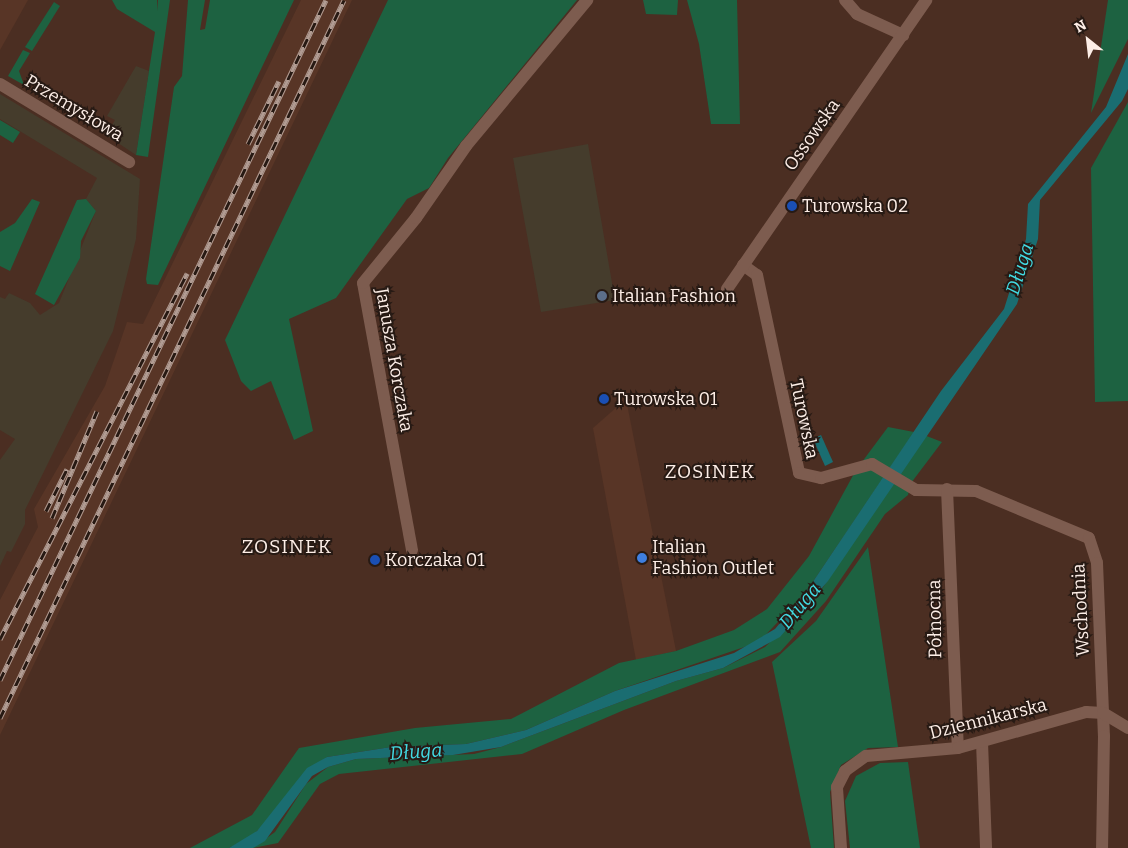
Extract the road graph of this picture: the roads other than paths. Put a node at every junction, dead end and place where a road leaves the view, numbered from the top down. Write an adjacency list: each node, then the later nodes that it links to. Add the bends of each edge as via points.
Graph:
1 (587, 0): 11 (street, Janusza Korczaka, via 502,103 363,283)
2 (845, 0): 4 (street, via 857,14)
3 (926, 0): 4 (street, Ossowska)
4 (903, 35): 7 (street, Ossowska)
5 (0, 84): 6 (street, Przemysłowa)
6 (129, 162)
7 (743, 265): 8 (street, Ossowska); 9 (street, Turowska, via 757,275 797,471 814,479 860,465 878,466)
8 (727, 289)
9 (904, 483): 10 (street, Wschodnia, via 926,492)
10 (947, 489): 12 (street, Wschodnia, via 976,491 1089,538 1097,563); 15 (street, Północna)
11 (412, 550)
12 (1103, 713): 13 (street); 14 (street, Dziennikarska, via 1086,712); 18 (street, Wschodnia)
13 (1128, 728)
14 (982, 742): 15 (street, Dziennikarska); 17 (street)
15 (958, 748): 16 (street, Dziennikarska, via 871,755 850,767 836,793)
16 (841, 848)
17 (986, 848)
18 (1102, 848)

